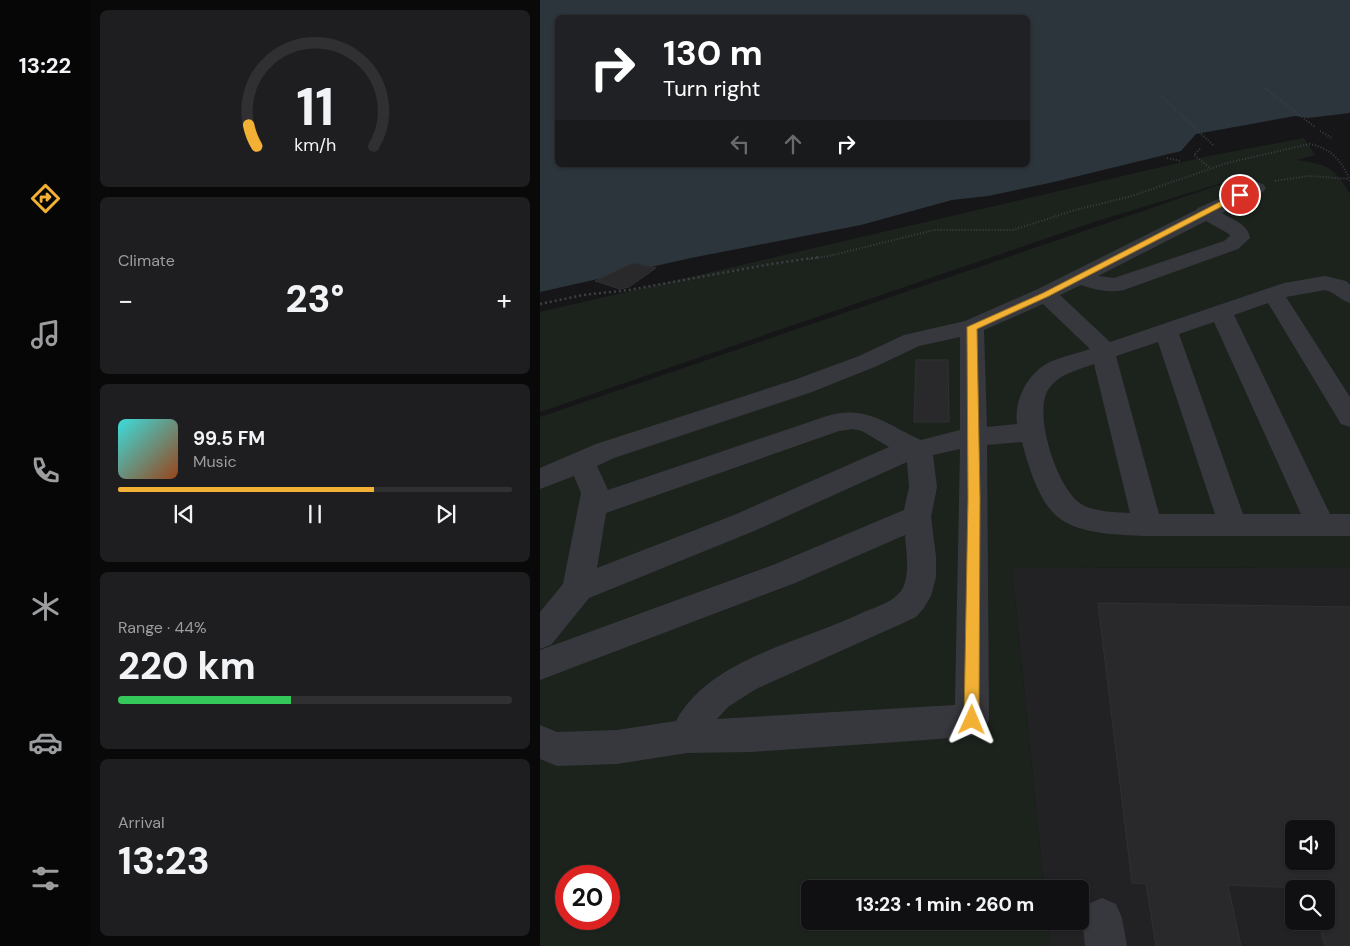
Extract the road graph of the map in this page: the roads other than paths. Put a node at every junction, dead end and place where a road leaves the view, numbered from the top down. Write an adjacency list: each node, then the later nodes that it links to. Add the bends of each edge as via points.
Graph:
1 (1256, 188): 2 (lane)
2 (1205, 212): 3 (lane); 3 (lane, via 1240,232 1240,238 1231,245 1116,285)
3 (1080, 277): 4 (lane)
4 (1046, 294): 8 (lane); 10 (lane)
5 (1273, 294): 6 (lane, via 1325,283 1338,286); 7 (lane); 11 (lane)
6 (1350, 296)
7 (1221, 312): 9 (lane); 21 (lane)
8 (972, 327): 13 (lane); 15 (lane, via 912,340 803,386)
9 (1166, 331): 10 (lane); 20 (lane)
10 (1105, 352): 12 (lane, via 1056,369 1042,379 1033,393); 19 (lane)
11 (1350, 418)
12 (1032, 432): 13 (lane); 19 (lane, via 1053,488 1066,508 1096,521)
13 (974, 436): 14 (lane); 26 (lane, via 972,720 751,736)
14 (919, 450): 17 (lane, via 870,424 853,420 836,422); 18 (lane, via 923,487); 23 (lane, via 895,455 744,523)
15 (581, 461): 16 (lane); 17 (lane, via 595,492)
16 (540, 479)
17 (593, 506): 23 (lane)
18 (917, 517): 25 (lane, via 784,574); 26 (lane, via 921,568 914,599 876,622 742,678 711,701)
19 (1147, 525): 20 (lane)
20 (1233, 525): 21 (lane)
21 (1321, 525): 22 (lane)
22 (1350, 525)
23 (578, 589): 24 (lane)
24 (540, 635)
25 (540, 665)
26 (687, 736): 27 (lane, via 617,747 557,749)
27 (540, 742)

